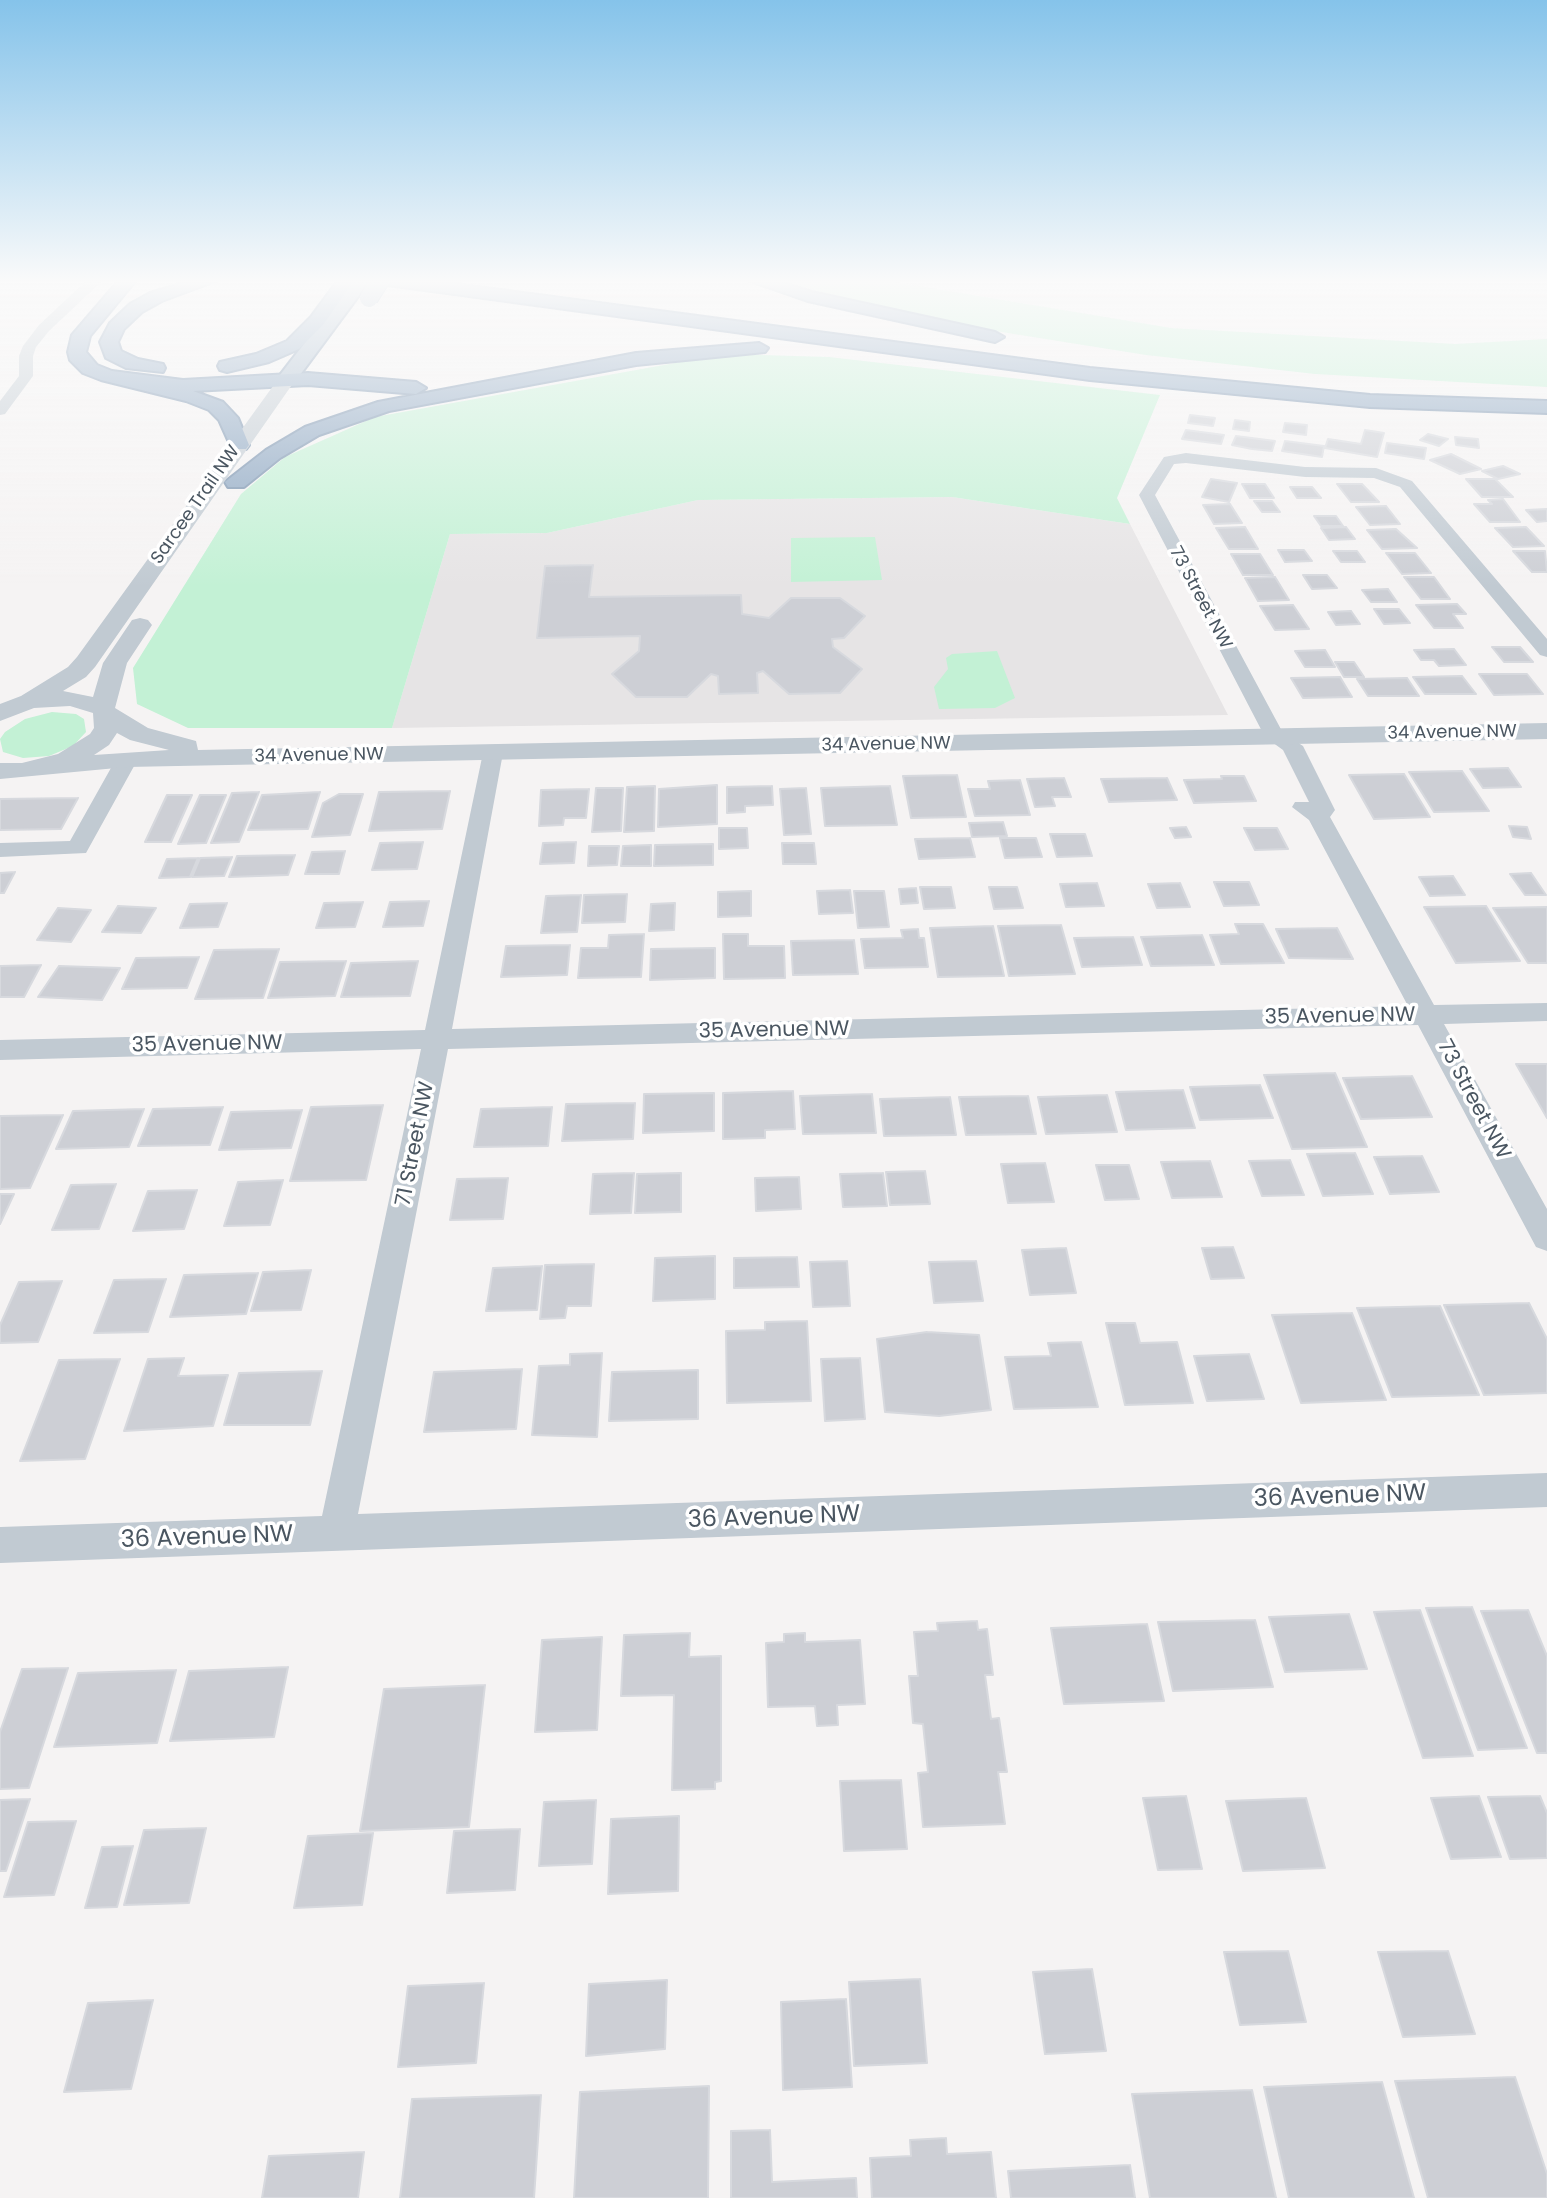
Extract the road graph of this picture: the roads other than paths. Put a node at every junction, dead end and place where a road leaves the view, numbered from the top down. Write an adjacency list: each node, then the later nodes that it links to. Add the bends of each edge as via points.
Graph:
1 (23, 382): 15 (street)
2 (131, 382): 20 (highway, via 216,406 228,418)
3 (150, 382): 4 (highway, via 183,386)
4 (269, 382)
5 (285, 382): 20 (street, Sarcee Trail NW)
6 (306, 382): 21 (street, Sarcee Trail NW)
7 (351, 382): 8 (highway, via 441,387)
8 (501, 382)
9 (510, 382): 21 (highway, via 349,416 292,442)
10 (1086, 382): 17 (highway, via 1228,397)
11 (1169, 382): 17 (highway)
12 (1259, 382): 16 (highway)
13 (1332, 382): 16 (highway)
14 (0, 391): 15 (street)
15 (17, 391): 19 (street)
16 (1547, 397)
17 (1370, 401): 18 (highway)
18 (1547, 407)
19 (0, 411)
20 (239, 445): 23 (street, Sarcee Trail NW, via 86,662 77,672)
21 (236, 482): 24 (street, Sarcee Trail NW, via 115,663)
22 (1547, 651): 26 (street, 73 Street NW, via 1406,484 1376,472 1305,472 1169,460 1147,495)
23 (10, 708): 24 (street, 34 Avenue NW, via 72,698)
24 (105, 712): 28 (street, 34 Avenue NW, via 139,734); 30 (street, Sarcee Trail NW, via 107,727 100,739 86,751)
25 (1547, 731): 26 (street, 34 Avenue NW)
26 (1275, 737): 27 (street, 34 Avenue NW); 34 (street, 73 Street NW, via 1273,747 1304,810 1318,816)
27 (492, 753): 28 (street, 34 Avenue NW); 35 (street, 71 Street NW)
28 (224, 757): 29 (street, 34 Avenue NW)
29 (127, 759): 30 (street, 34 Avenue NW); 32 (street, via 78,848)
30 (45, 768): 31 (street, 34 Avenue NW)
31 (0, 771)
32 (0, 850)
33 (1547, 1012): 34 (street, 35 Avenue NW)
34 (1427, 1015): 35 (street, 35 Avenue NW); 37 (street, 73 Street NW)
35 (436, 1040): 36 (street, 35 Avenue NW); 39 (street, 71 Street NW)
36 (0, 1050)
37 (1547, 1238)
38 (1547, 1490): 39 (street, 36 Avenue NW)
39 (336, 1534): 40 (street, 36 Avenue NW)
40 (0, 1545)

